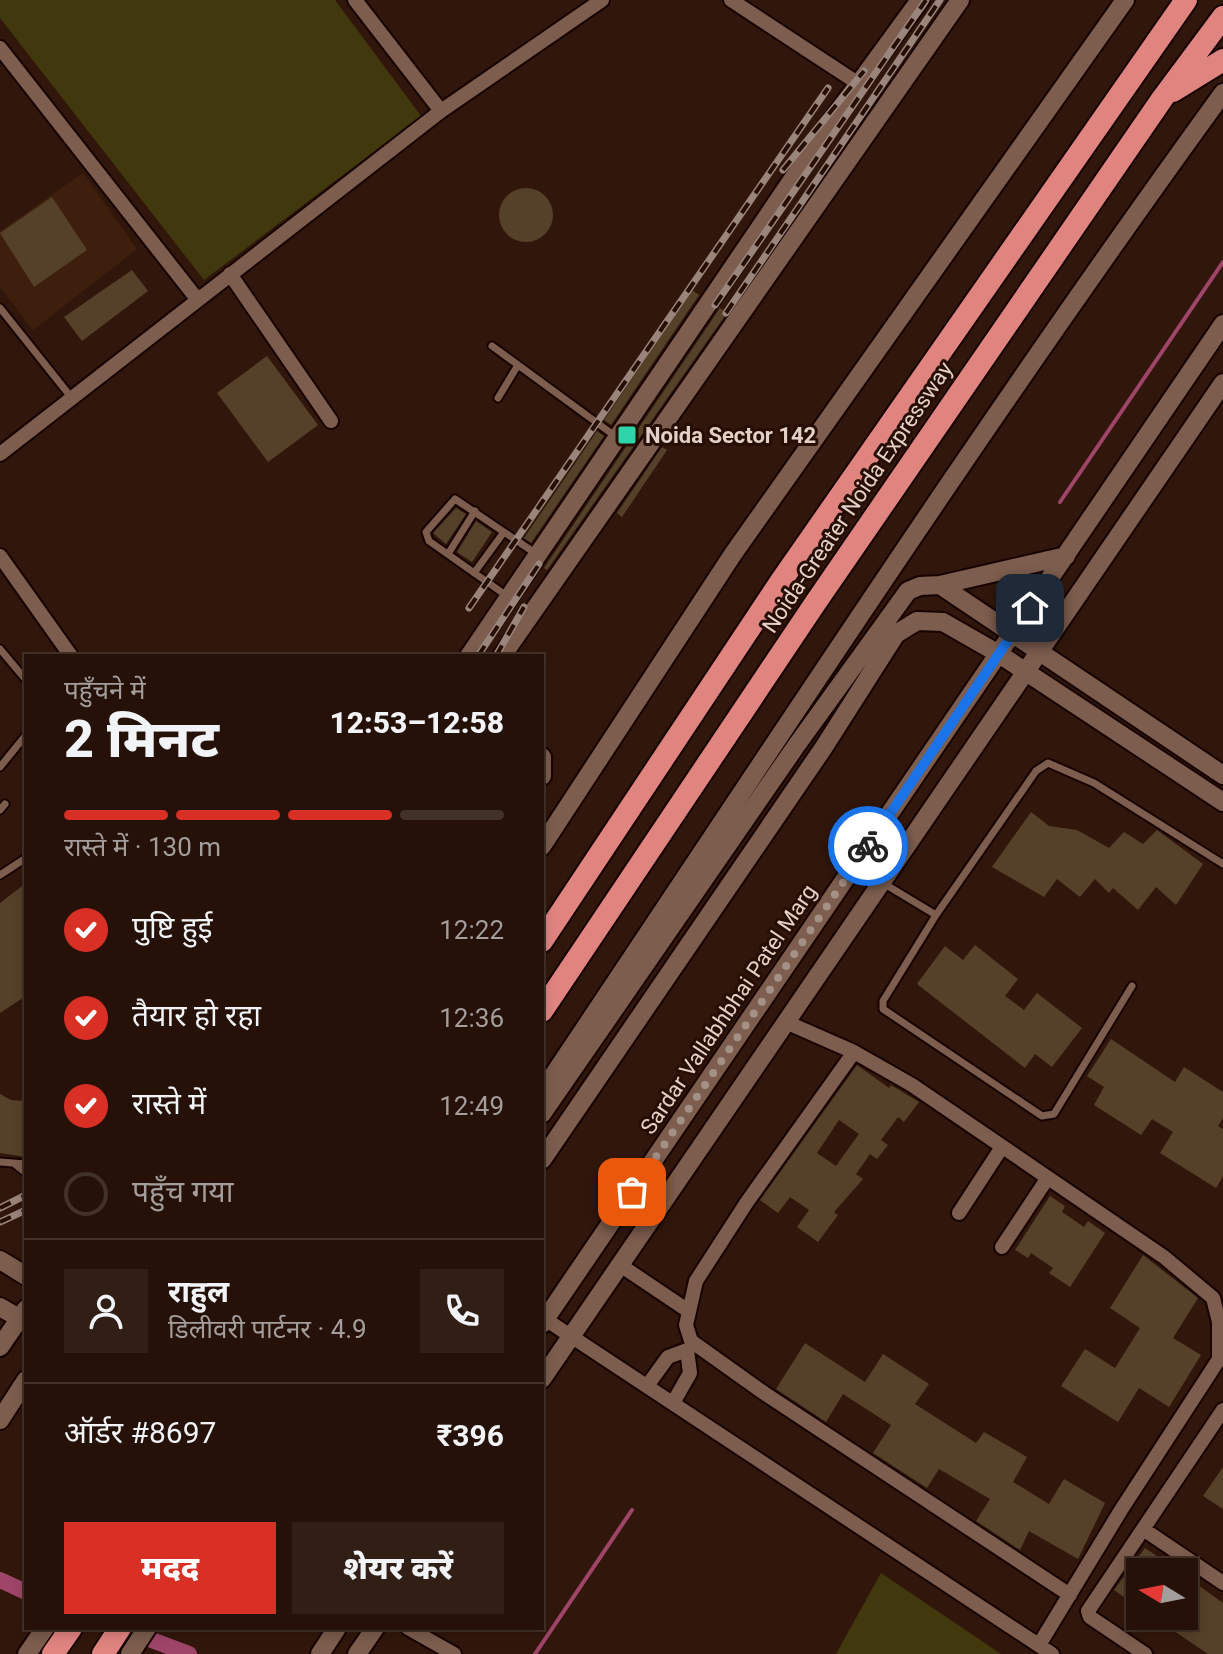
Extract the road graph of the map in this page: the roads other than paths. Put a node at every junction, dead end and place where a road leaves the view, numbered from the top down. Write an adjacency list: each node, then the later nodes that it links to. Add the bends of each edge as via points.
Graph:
1 (355, 0): 14 (street)
2 (602, 0): 14 (street)
3 (731, 0): 11 (street)
4 (920, 0): 11 (street)
5 (960, 0): 37 (street)
6 (1125, 0): 49 (street, via 743,539)
7 (1186, 0): 55 (highway, Noida-Greater Noida Expressway, via 781,581)
8 (1223, 17): 13 (highway, Noida-Greater Noida Expressway)
9 (0, 48): 16 (street)
10 (1223, 60): 13 (highway)
11 (859, 84): 25 (street)
12 (1223, 93): 60 (street)
13 (1162, 99): 57 (highway, Noida-Greater Noida Expressway)
14 (441, 111): 15 (street)
15 (230, 274): 16 (street); 24 (street)
16 (197, 299): 22 (street)
17 (0, 308): 22 (lane)
18 (1223, 324): 32 (street, Sardar Vallabhbhai Patel Marg)
19 (492, 346): 20 (lane)
20 (518, 365): 23 (lane); 25 (lane)
21 (1223, 383): 39 (street)
22 (71, 397): 26 (street)
23 (498, 398)
24 (331, 421)
25 (617, 438): 30 (street)
26 (0, 454)
27 (475, 511): 28 (lane); 29 (lane); 29 (lane, via 452,500 426,532 429,541)
28 (504, 532): 30 (lane); 33 (lane)
29 (448, 554): 33 (lane)
30 (538, 555): 35 (street)
31 (0, 556): 40 (street)
32 (1066, 556): 34 (street); 36 (street, Sardar Vallabhbhai Patel Marg)
33 (474, 573): 35 (lane)
34 (940, 585): 36 (street); 61 (street, via 908,591)
35 (509, 598): 41 (street)
36 (1013, 634): 39 (street); 42 (street, Sardar Vallabhbhai Patel Marg)
37 (516, 647)
38 (0, 649): 44 (lane)
39 (1039, 653): 43 (street); 47 (street)
40 (70, 654)
41 (470, 654)
42 (999, 654): 43 (street); 63 (street, via 943,622 917,621 896,634); 77 (street, Sardar Vallabhbhai Patel Marg)
43 (1026, 672): 48 (street); 53 (street)
44 (24, 678)
45 (24, 737): 46 (lane)
46 (0, 767)
47 (1223, 775)
48 (1223, 802)
49 (544, 843)
50 (24, 859): 52 (lane)
51 (1223, 864): 54 (lane, via 1094,783 1048,763 1030,780)
52 (0, 875)
53 (881, 882): 54 (lane); 58 (street)
54 (936, 915): 56 (lane, via 883,1009 1042,1116 1054,1114)
55 (544, 938)
56 (1132, 986)
57 (544, 1008)
58 (788, 1023): 59 (street); 72 (street)
59 (854, 1052): 62 (street); 75 (street, via 747,1202 696,1281)
60 (544, 1089)
61 (544, 1111)
62 (1002, 1147): 68 (street); 69 (street)
63 (544, 1157)
64 (0, 1162): 66 (lane)
65 (24, 1164): 66 (lane)
66 (16, 1165): 67 (lane)
67 (24, 1171)
68 (1047, 1179): 70 (street); 89 (street, via 1210,1293 1219,1322 1219,1359)
69 (959, 1213)
70 (1002, 1247)
71 (0, 1260): 73 (street)
72 (620, 1265): 75 (street); 78 (street)
73 (24, 1275)
74 (0, 1307): 76 (street)
75 (687, 1310): 79 (street)
76 (22, 1314): 80 (street)
77 (544, 1322): 78 (street)
78 (571, 1336): 81 (street); 83 (street)
79 (689, 1345): 83 (street, via 668,1357); 84 (street, via 690,1373); 89 (street)
80 (0, 1347)
81 (544, 1376)
82 (24, 1383): 86 (street)
83 (647, 1386): 84 (street)
84 (673, 1403): 97 (street)
85 (1223, 1411): 87 (street)
86 (0, 1420)
87 (1143, 1529): 88 (street); 106 (street, via 1088,1615)
88 (1223, 1583)
89 (1070, 1595): 97 (street)
90 (44, 1630): 98 (street)
91 (70, 1630): 99 (highway)
92 (119, 1630): 100 (highway)
93 (146, 1630): 101 (street)
94 (336, 1630): 102 (street)
95 (374, 1630): 103 (street)
96 (412, 1630): 104 (street)
97 (1039, 1645): 105 (street)
98 (27, 1654)
99 (53, 1654)
100 (103, 1654)
101 (130, 1654)
102 (320, 1654)
103 (357, 1654)
104 (454, 1654)
105 (1052, 1654)
106 (1145, 1654)

